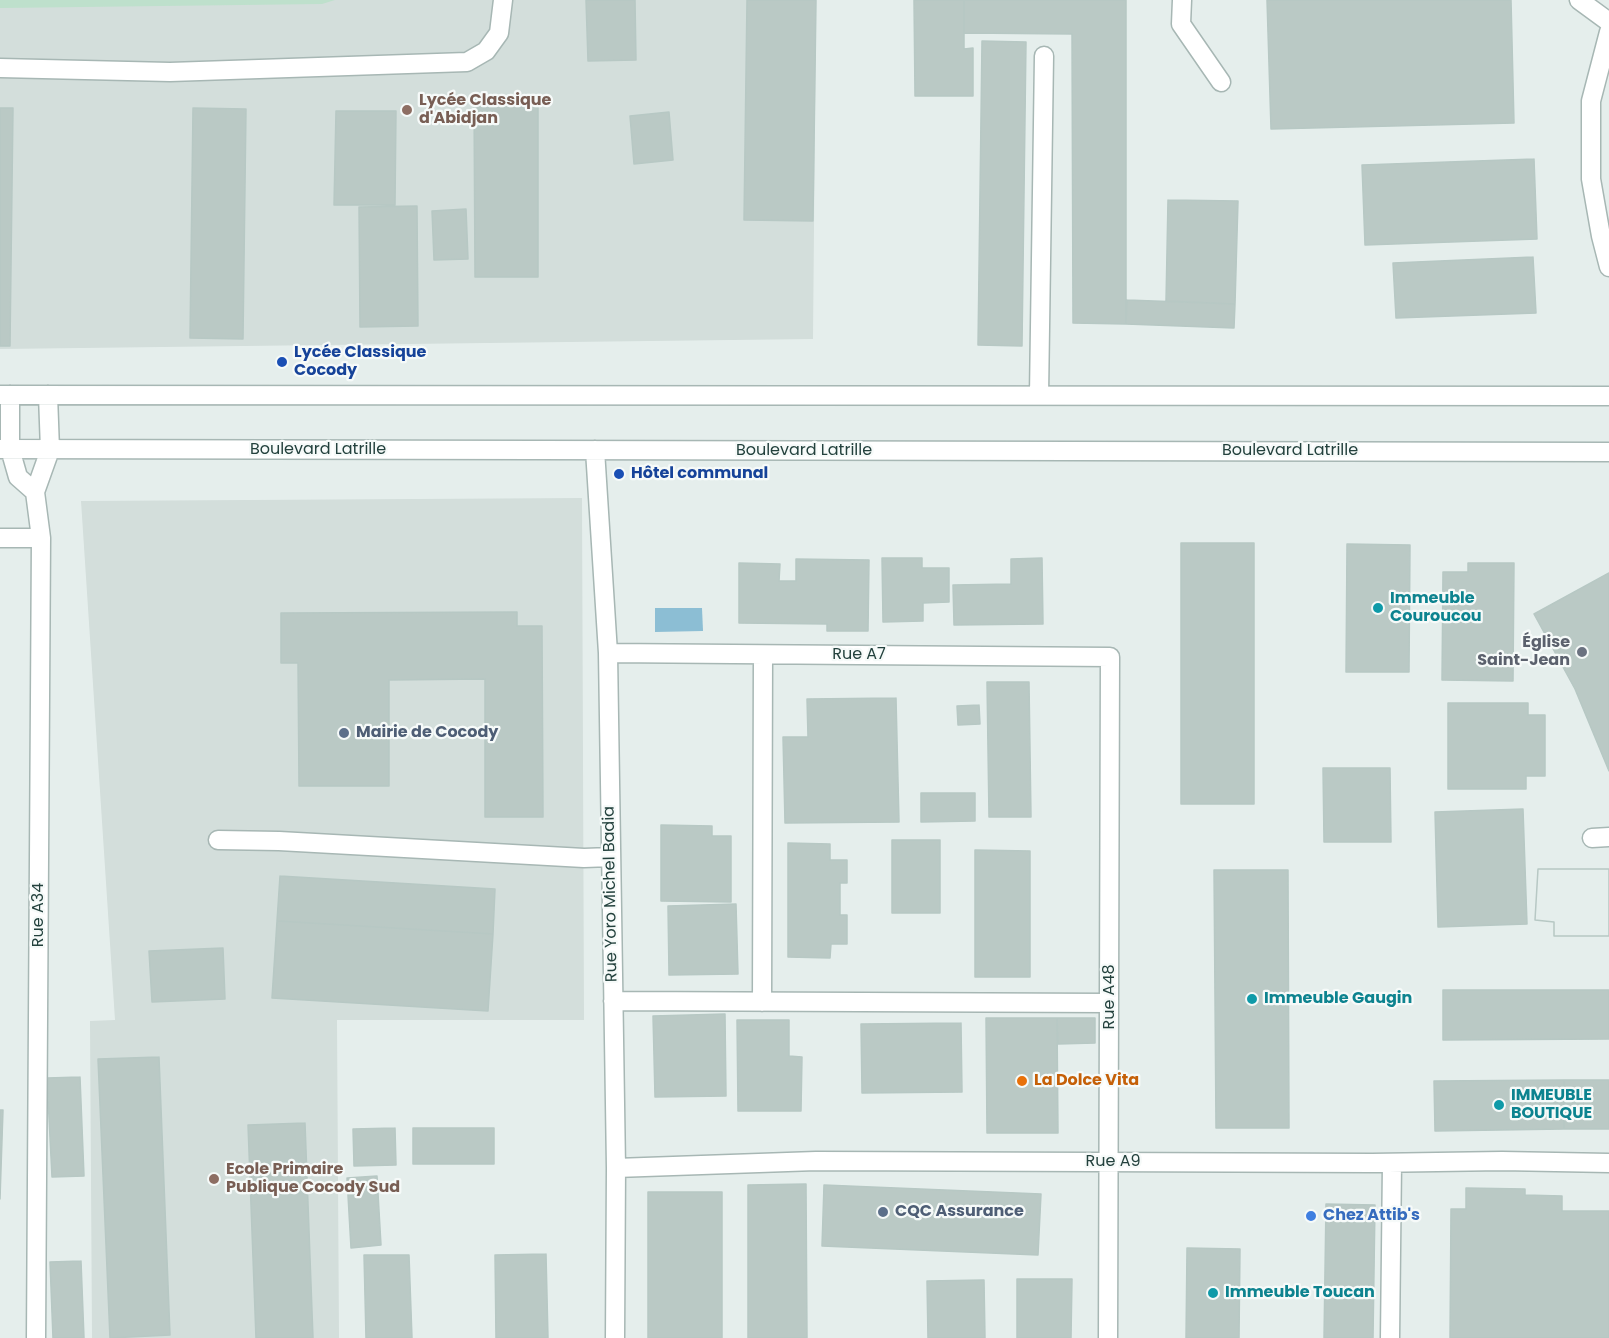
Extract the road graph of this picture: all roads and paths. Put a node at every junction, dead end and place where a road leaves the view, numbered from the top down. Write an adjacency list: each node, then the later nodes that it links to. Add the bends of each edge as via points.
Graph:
1 (503, 0): 7 (street, via 499,33 486,51 467,62 170,72)
2 (1182, 0): 8 (street, via 1181,24)
3 (1579, 0): 4 (street)
4 (1609, 22)
5 (1609, 32): 9 (street, via 1591,101 1591,168 1600,236)
6 (1044, 56): 12 (street)
7 (0, 68)
8 (1221, 82)
9 (1609, 267)
10 (5, 394): 11 (street); 14 (street)
11 (48, 395): 12 (street); 15 (street)
12 (1039, 395): 13 (street)
13 (1609, 396)
14 (5, 449): 15 (street, Boulevard Latrille); 18 (street, via 18,477)
15 (50, 450): 16 (street, Boulevard Latrille); 18 (street, Rue A34)
16 (595, 450): 17 (street, Boulevard Latrille); 21 (street, Rue Yoro Michel Badia)
17 (1609, 452)
18 (35, 492): 20 (street, Rue A34)
19 (0, 538): 20 (street)
20 (41, 538): 33 (street, Rue A34)
21 (608, 653): 22 (street, Rue A7); 25 (street, Rue Yoro Michel Badia)
22 (764, 655): 23 (street, Rue A7); 27 (street)
23 (1110, 657): 28 (street, Rue A48)
24 (218, 840): 25 (street)
25 (611, 857): 26 (street, Rue Yoro Michel Badia)
26 (613, 1000): 27 (street); 32 (street, Rue Yoro Michel Badia)
27 (762, 1002): 28 (street)
28 (1109, 1003): 29 (street, Rue A48)
29 (1109, 1162): 30 (street, Rue A9); 32 (street, Rue A9, via 816,1161); 35 (street, Rue A48)
30 (1392, 1163): 31 (street, Rue A9); 36 (street)
31 (1609, 1163)
32 (616, 1168): 34 (street, Rue Yoro Michel Badia)
33 (36, 1338)
34 (615, 1338)
35 (1108, 1338)
36 (1390, 1338)

